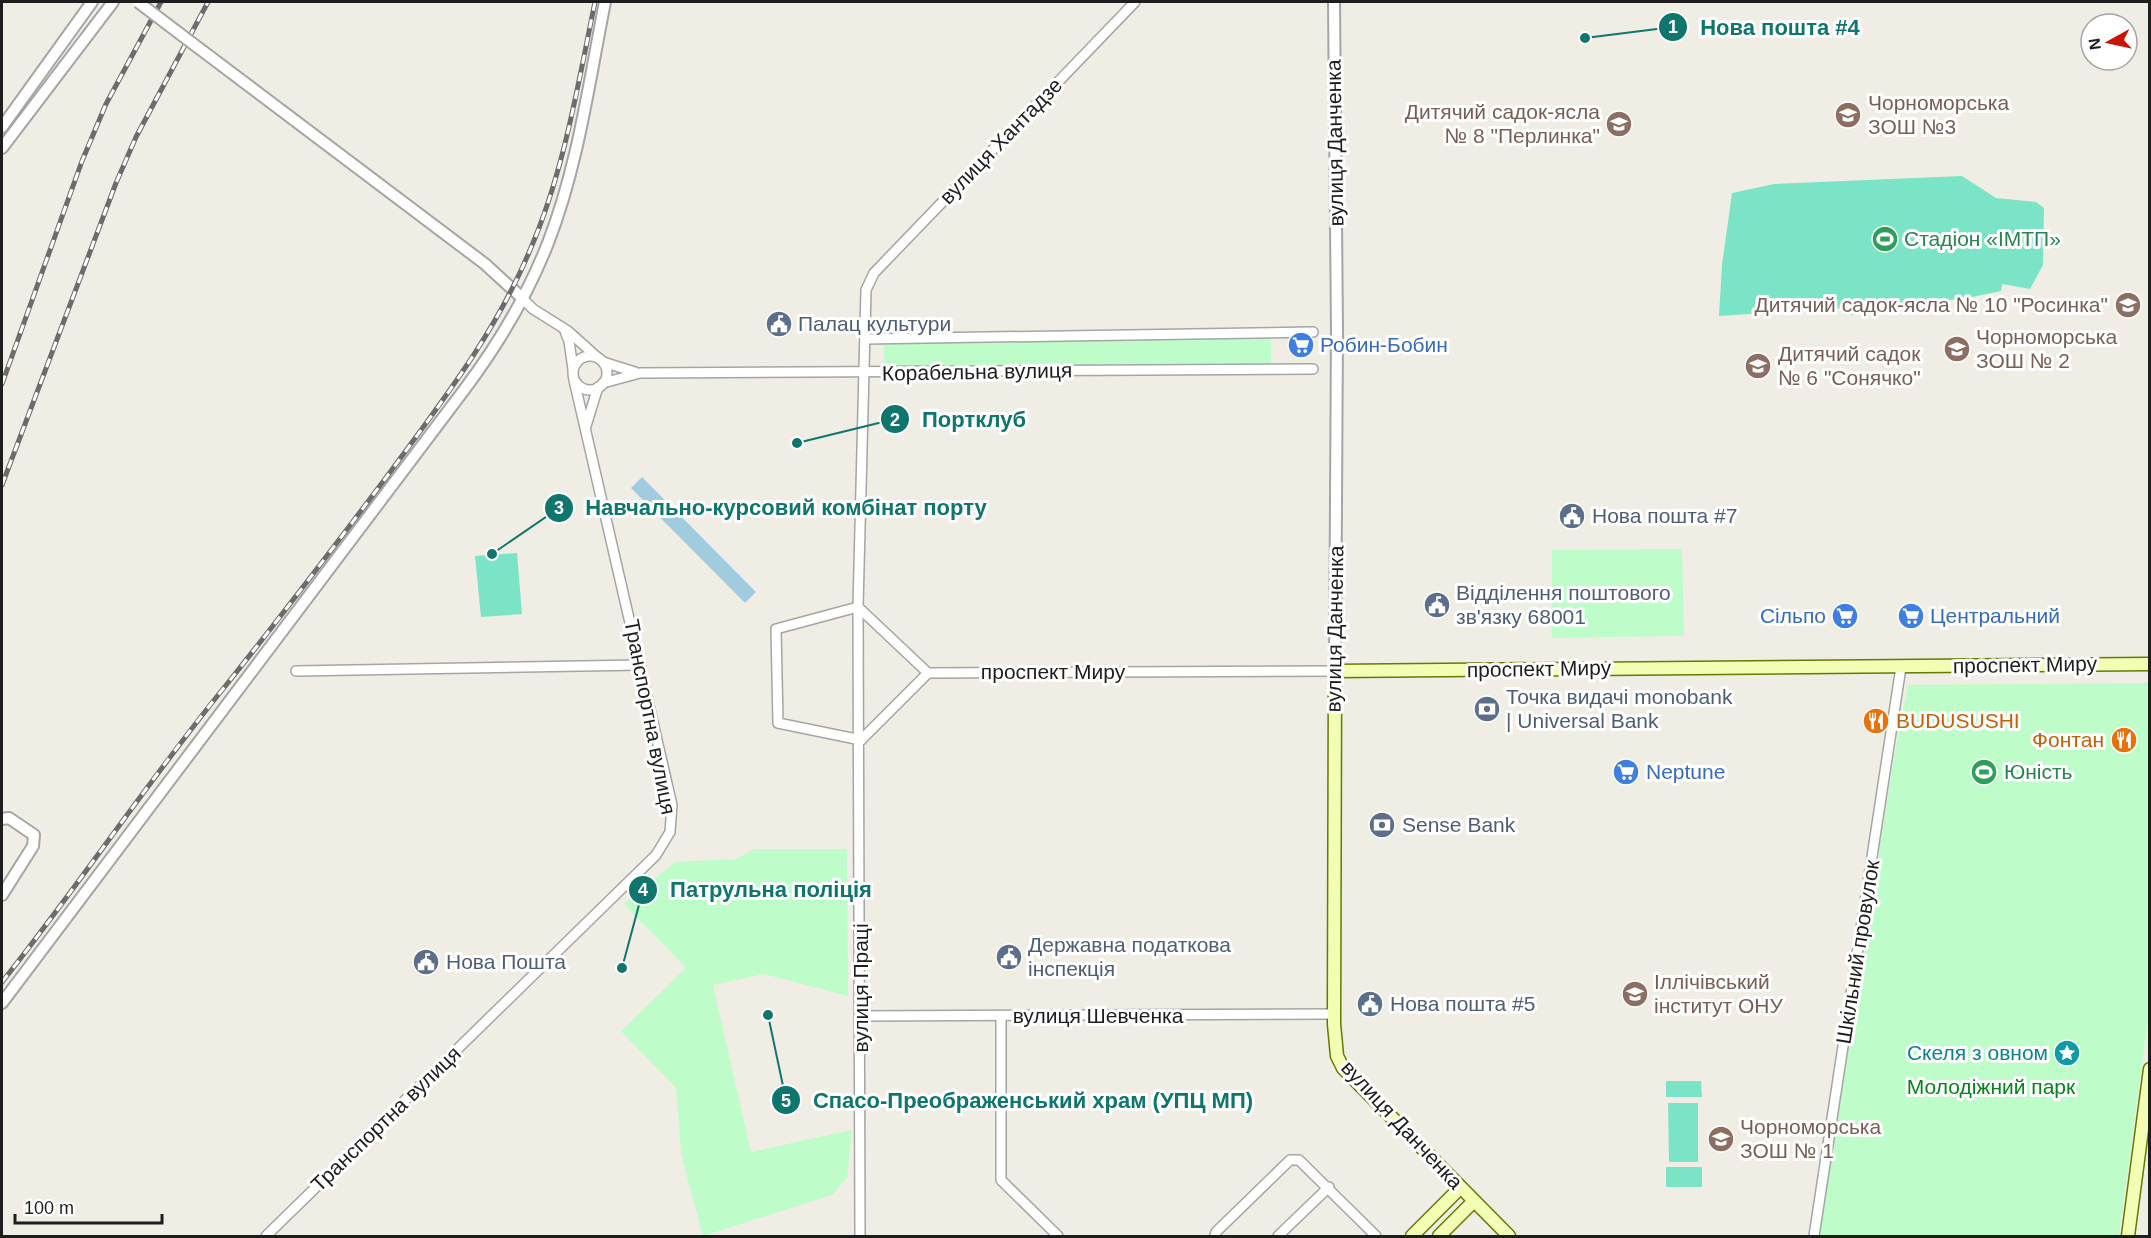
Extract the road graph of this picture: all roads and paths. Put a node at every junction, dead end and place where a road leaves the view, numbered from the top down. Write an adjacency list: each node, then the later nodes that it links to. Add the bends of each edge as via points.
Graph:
1 (92, 2): 7 (street)
2 (113, 2): 8 (street)
3 (138, 2): 9 (street, bridge, via 485,264)
4 (605, 2): 9 (street, via 562,202 548,243)
5 (1135, 2): 12 (street, вулиця Хантадзе, via 868,281)
6 (1334, 2): 25 (street, вулиця Данченка)
7 (2, 127)
8 (2, 148)
9 (521, 297): 10 (street); 30 (street, via 474,377)
10 (561, 326): 13 (street); 17 (street, Транспортна вулиця, via 569,341)
11 (1313, 332): 12 (street, Корабельна вулиця)
12 (865, 339): 16 (street)
13 (600, 360): 15 (street); 17 (street, via 586,356 580,359); 18 (street, via 606,372)
14 (1313, 369): 16 (street, Корабельна вулиця)
15 (640, 373): 16 (street, Корабельна вулиця); 18 (street)
16 (864, 373): 20 (street)
17 (574, 377): 18 (street, via 587,389); 19 (street, Транспортна вулиця)
18 (601, 385): 19 (street)
19 (585, 431): 22 (street, Транспортна вулиця)
20 (858, 607): 26 (street); 27 (street, вулиця Праці); 27 (street, via 776,629 778,723)
21 (2150, 664): 23 (main road, проспект Миру)
22 (641, 666): 24 (street); 38 (street, Транспортна вулиця, via 672,805 673,819 664,844)
23 (1901, 666): 25 (main road, проспект Миру); 47 (street, Шкільний провулок)
24 (296, 671)
25 (1335, 671): 26 (street, проспект Миру); 31 (main road, вулиця Данченка)
26 (928, 673): 27 (street)
27 (861, 740): 32 (street, вулиця Праці)
28 (2, 819): 29 (street, via 9,818 34,835 33,846)
29 (2, 895)
30 (2, 1003)
31 (1334, 1014): 33 (street, вулиця Шевченка); 36 (main road, вулиця Данченка, via 1334,1041 1343,1068)
32 (861, 1016): 33 (street, вулиця Шевченка); 39 (street, вулиця Праці)
33 (1001, 1017): 40 (street, via 1001,1180)
34 (2150, 1069): 48 (main road)
35 (1329, 1187): 41 (street, via 1299,1160 1290,1160); 42 (street); 43 (street)
36 (1460, 1188): 37 (main road, вулиця Данченка); 44 (main road)
37 (1474, 1201): 45 (main road); 46 (main road, вулиця Данченка)
38 (266, 1236)
39 (860, 1236)
40 (1058, 1236)
41 (1215, 1236)
42 (1278, 1236)
43 (1376, 1236)
44 (1412, 1236)
45 (1439, 1236)
46 (1509, 1236)
47 (1814, 1236)
48 (2128, 1236)

